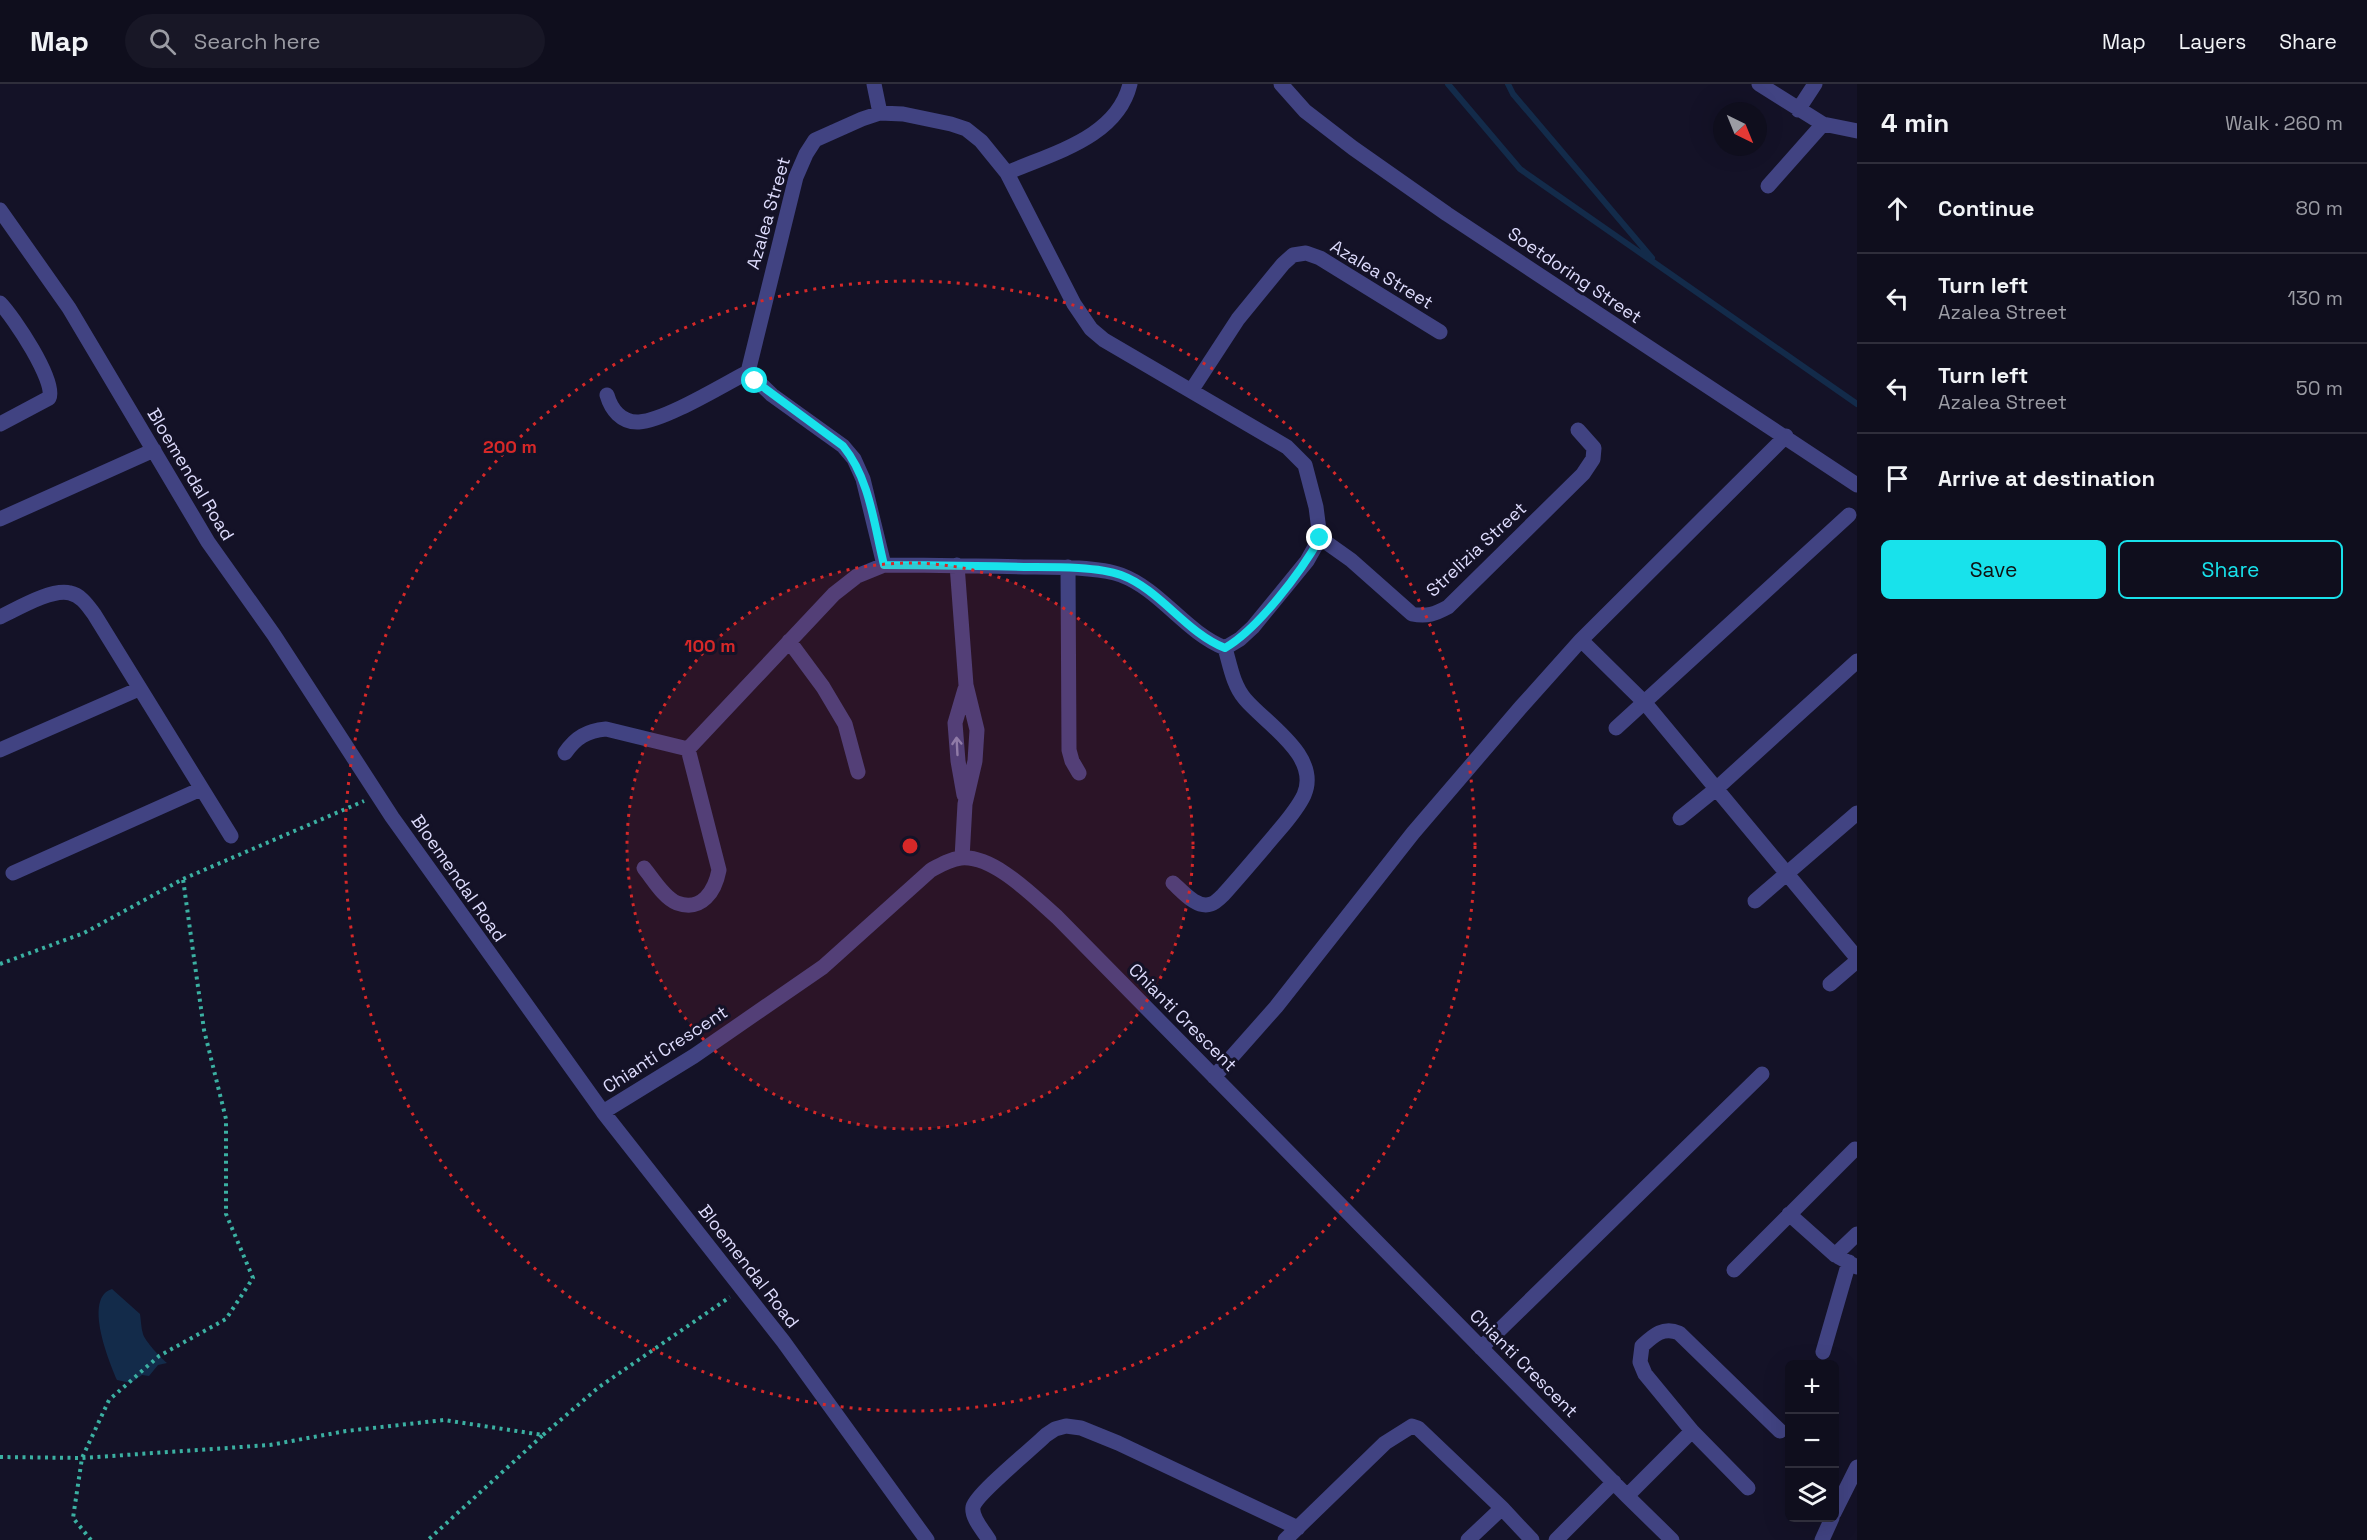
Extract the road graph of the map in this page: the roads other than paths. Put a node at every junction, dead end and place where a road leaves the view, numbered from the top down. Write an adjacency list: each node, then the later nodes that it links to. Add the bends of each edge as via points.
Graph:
1 (874, 84): 7 (street)
2 (1130, 84): 10 (street, via 1103,128)
3 (1281, 84): 20 (street, Soetdoring Street, via 1305,111 1400,181)
4 (1759, 84): 6 (street)
5 (1815, 84): 6 (street)
6 (1798, 110): 8 (street)
7 (880, 113): 10 (street, Azalea Street, via 903,114 966,129); 15 (street, Azalea Street, via 829,132 815,140 806,154 796,177)
8 (1823, 124): 9 (street); 11 (street)
9 (1857, 131)
10 (1007, 173): 16 (street, Azalea Street, via 1074,304 1091,329)
11 (1768, 186)
12 (0, 210): 21 (street, Bloemendal Road, via 69,308)
13 (0, 303): 18 (street, via 36,356 51,394)
14 (1440, 332): 16 (street, Azalea Street, via 1320,258 1306,253 1293,255 1238,319)
15 (748, 372): 17 (street, via 655,419 636,422 610,408); 26 (street, via 772,395 843,446 854,459 863,479)
16 (1191, 391): 25 (street, Azalea Street, via 1298,456 1309,474)
17 (607, 394)
18 (0, 424)
19 (1578, 430): 25 (street, Strelizia Street, via 1594,448 1593,459 1582,474 1448,606 1434,615 1412,614)
20 (1786, 436): 22 (street, Soetdoring Street); 30 (street)
21 (154, 450): 24 (street); 57 (street, Bloemendal Road, via 208,542 378,794)
22 (1857, 485)
23 (1849, 515): 35 (street)
24 (0, 519)
25 (1320, 538): 32 (street, via 1307,561 1252,627)
26 (884, 565): 27 (street); 31 (street, via 856,576)
27 (957, 565): 28 (street); 47 (street, via 966,685 956,723 965,804)
28 (1068, 567): 32 (street, via 1119,574 1134,581 1208,641); 41 (street, via 1069,750)
29 (0, 617): 34 (street, via 51,594 74,594 94,614)
30 (1581, 640): 35 (street); 56 (street, via 1413,833 1276,1007)
31 (789, 641): 37 (street); 40 (street, via 845,724)
32 (1225, 648): 51 (street, via 1237,686 1295,749 1308,780 1292,814 1224,896 1212,904 1199,904)
33 (1857, 661): 43 (street)
34 (139, 689): 38 (street); 42 (street)
35 (1645, 704): 36 (street); 43 (street)
36 (1616, 728)
37 (688, 749): 39 (street, via 606,729 582,735); 48 (street, via 719,870 717,883 700,902 678,903)
38 (0, 750)
39 (565, 753)
40 (858, 772)
41 (1079, 772)
42 (201, 789): 46 (street); 49 (street)
43 (1716, 789): 45 (street); 50 (street)
44 (1857, 813): 50 (street)
45 (1680, 818)
46 (231, 836)
47 (962, 858): 56 (street, Chianti Crescent, via 994,867 1017,881); 57 (street, Chianti Crescent, via 931,870 823,967 694,1056)
48 (644, 868)
49 (13, 873)
50 (1788, 875): 52 (street); 53 (street)
51 (1173, 883)
52 (1755, 901)
53 (1857, 960): 54 (street)
54 (1830, 984)
55 (1761, 1074): 64 (street)
56 (1214, 1077): 64 (street, Chianti Crescent)
57 (603, 1112): 76 (street, Bloemendal Road, via 743,1288)
58 (1855, 1149): 59 (street)
59 (1789, 1214): 61 (street); 63 (street)
60 (1857, 1234): 61 (street)
61 (1835, 1255): 62 (street)
62 (1853, 1265): 65 (street)
63 (1734, 1270)
64 (1481, 1348): 69 (street, Chianti Crescent)
65 (1823, 1352)
66 (1692, 1431): 67 (street, via 1645,1374 1640,1362 1642,1346 1665,1330 1679,1333); 70 (street); 71 (street)
67 (1780, 1431)
68 (1857, 1467): 72 (street)
69 (1614, 1482): 71 (street, Chianti Crescent); 81 (street)
70 (1748, 1488)
71 (1626, 1496): 82 (street, Chianti Crescent)
72 (1839, 1503)
73 (1502, 1508): 75 (street, via 1412,1426 1385,1443); 79 (street); 80 (street)
74 (1830, 1522): 83 (street)
75 (1298, 1528): 77 (street, via 1118,1443 1082,1428 1066,1426 1046,1435 976,1501 974,1516); 78 (street)
76 (927, 1540)
77 (989, 1540)
78 (1285, 1540)
79 (1468, 1540)
80 (1532, 1540)
81 (1556, 1540)
82 (1672, 1540)
83 (1822, 1540)

